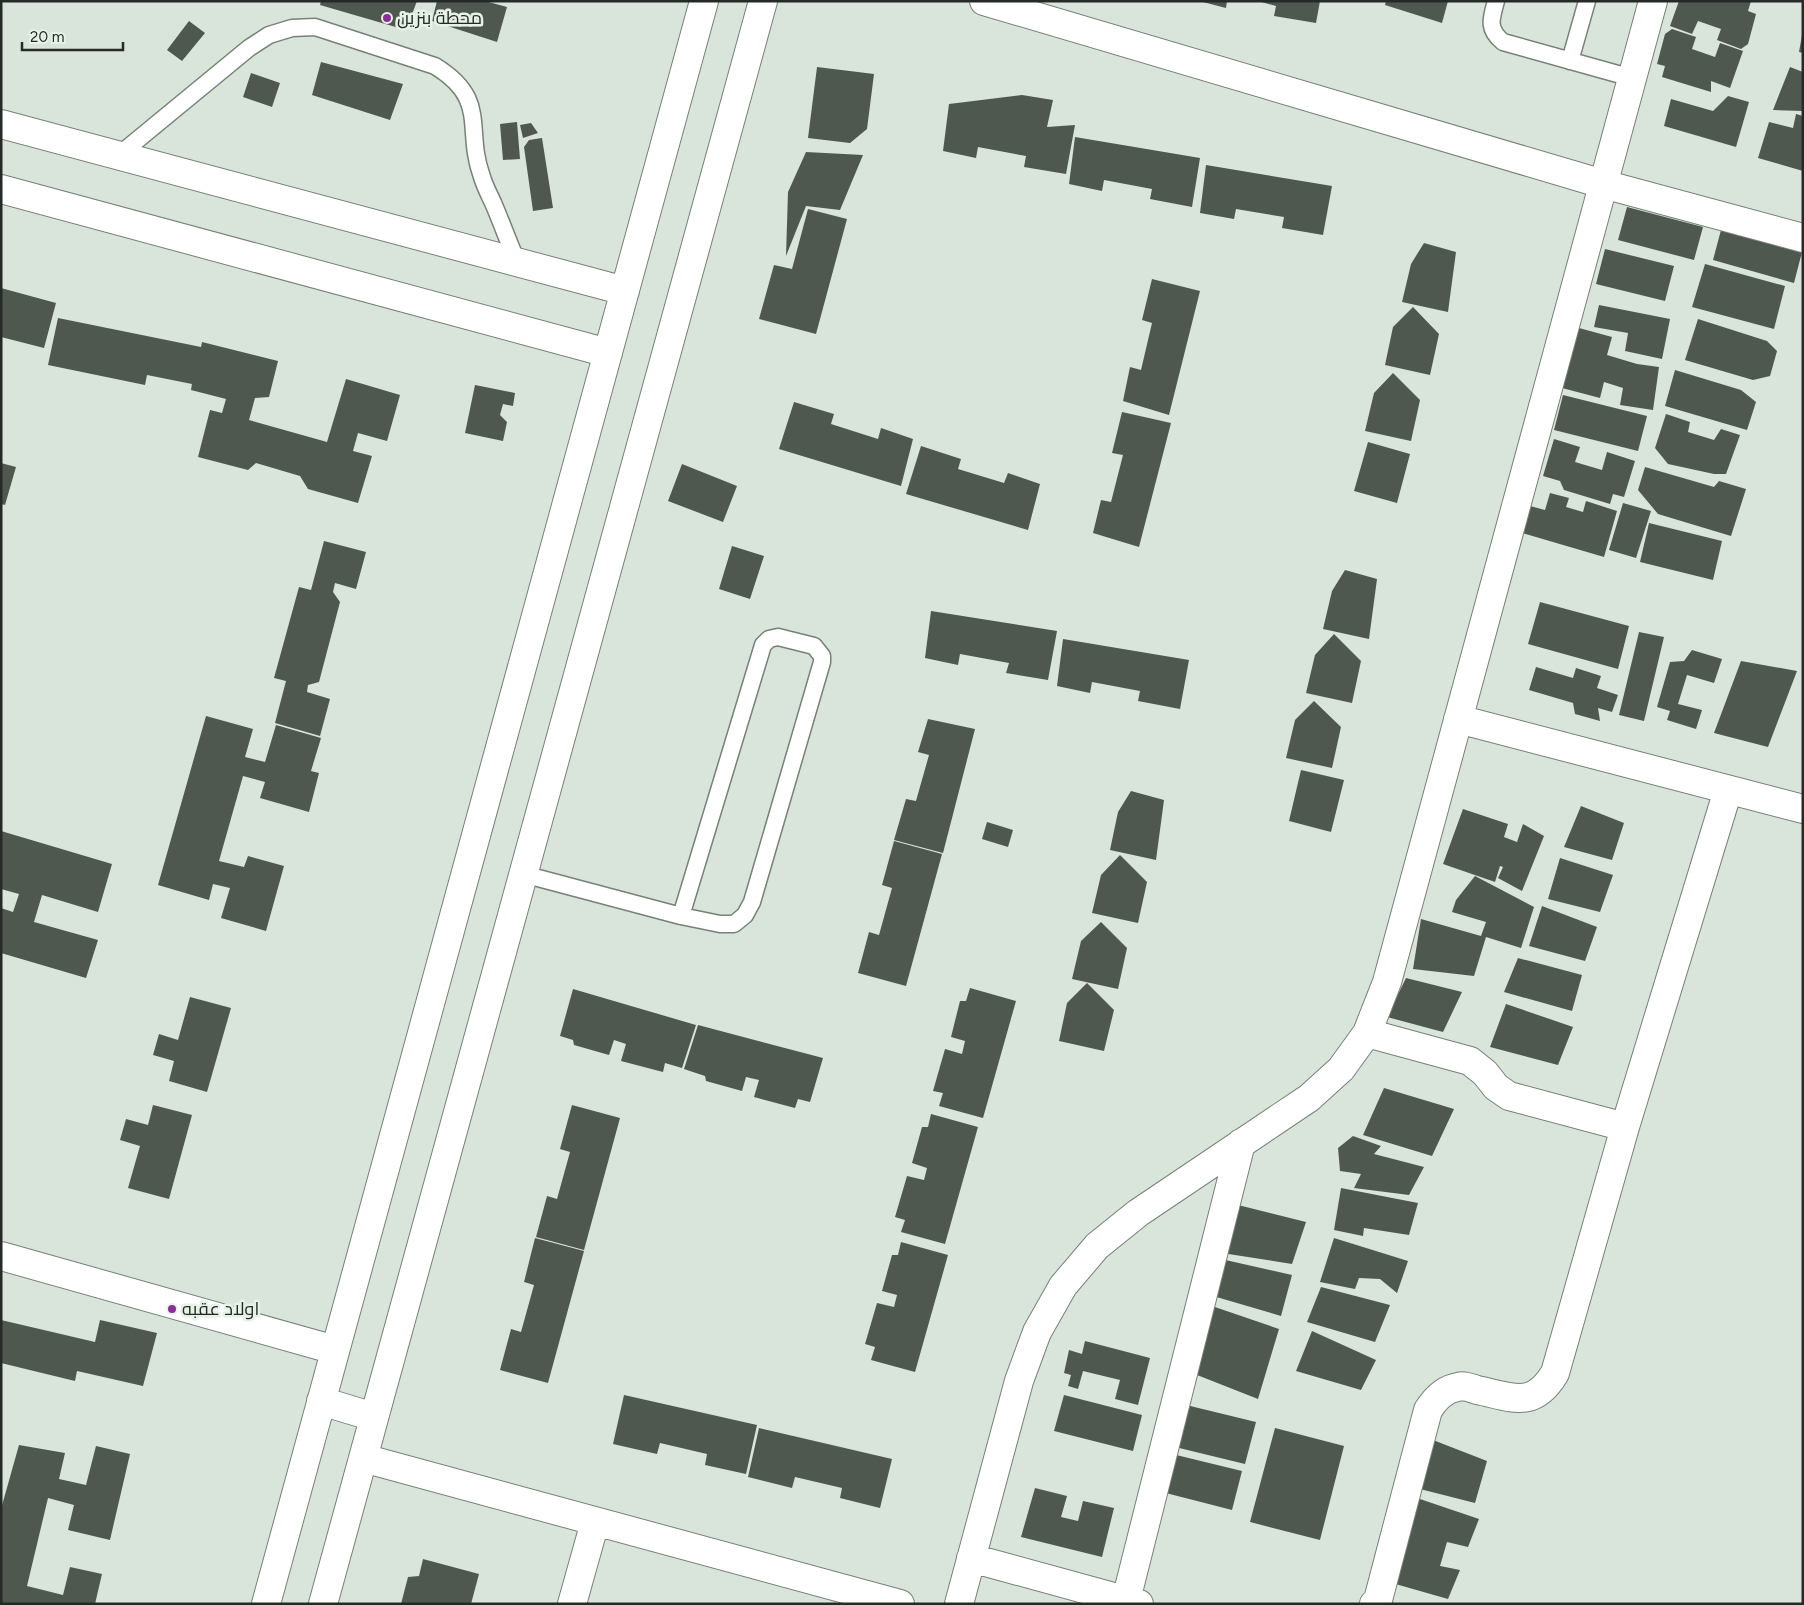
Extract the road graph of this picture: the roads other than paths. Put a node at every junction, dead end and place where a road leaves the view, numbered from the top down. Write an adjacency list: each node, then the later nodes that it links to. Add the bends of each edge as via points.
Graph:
1 (704, 1): 15 (street)
2 (763, 1): 20 (street)
3 (984, 1): 11 (street)
4 (1496, 1): 7 (lane, via 1491,26 1503,42)
5 (1587, 1): 7 (lane)
6 (1653, 1): 8 (street)
7 (1570, 61): 8 (lane)
8 (1632, 78): 11 (street)
9 (1, 124): 10 (street)
10 (119, 155): 14 (street); 14 (lane, via 249,48 269,35 292,28 315,27 435,66 461,87 470,102 474,119 474,145 481,176)
11 (1603, 184): 13 (street); 17 (street)
12 (1, 189): 16 (street)
13 (1803, 238)
14 (517, 262): 15 (street)
15 (625, 291): 16 (street)
16 (608, 353): 26 (street)
17 (1458, 719): 18 (street); 22 (street, via 1386,982)
18 (1728, 790): 19 (street); 23 (street)
19 (1803, 809)
20 (523, 874): 21 (lane); 28 (street)
21 (681, 916): 21 (lane, via 734,924 745,915 752,902 822,662 822,656 814,646 778,637 763,645)
22 (1367, 1034): 23 (street, via 1470,1061 1509,1096); 24 (street, via 1341,1069 1309,1098)
23 (1625, 1127): 38 (street, via 1555,1373 1548,1386 1521,1400 1460,1386 1436,1399 1428,1410 1378,1600)
24 (1241, 1143): 31 (street, via 1138,1213 1097,1246 1063,1286 1037,1332 1019,1382); 32 (street)
25 (1, 1256): 26 (street)
26 (335, 1350): 27 (street)
27 (321, 1401): 28 (street); 33 (street)
28 (374, 1416): 29 (street)
29 (363, 1458): 30 (street); 34 (street)
30 (595, 1522): 35 (street); 36 (street)
31 (972, 1558): 32 (street); 37 (street)
32 (1132, 1602)
33 (266, 1604)
34 (323, 1604)
35 (572, 1604)
36 (900, 1604)
37 (959, 1604)
38 (1374, 1604)

